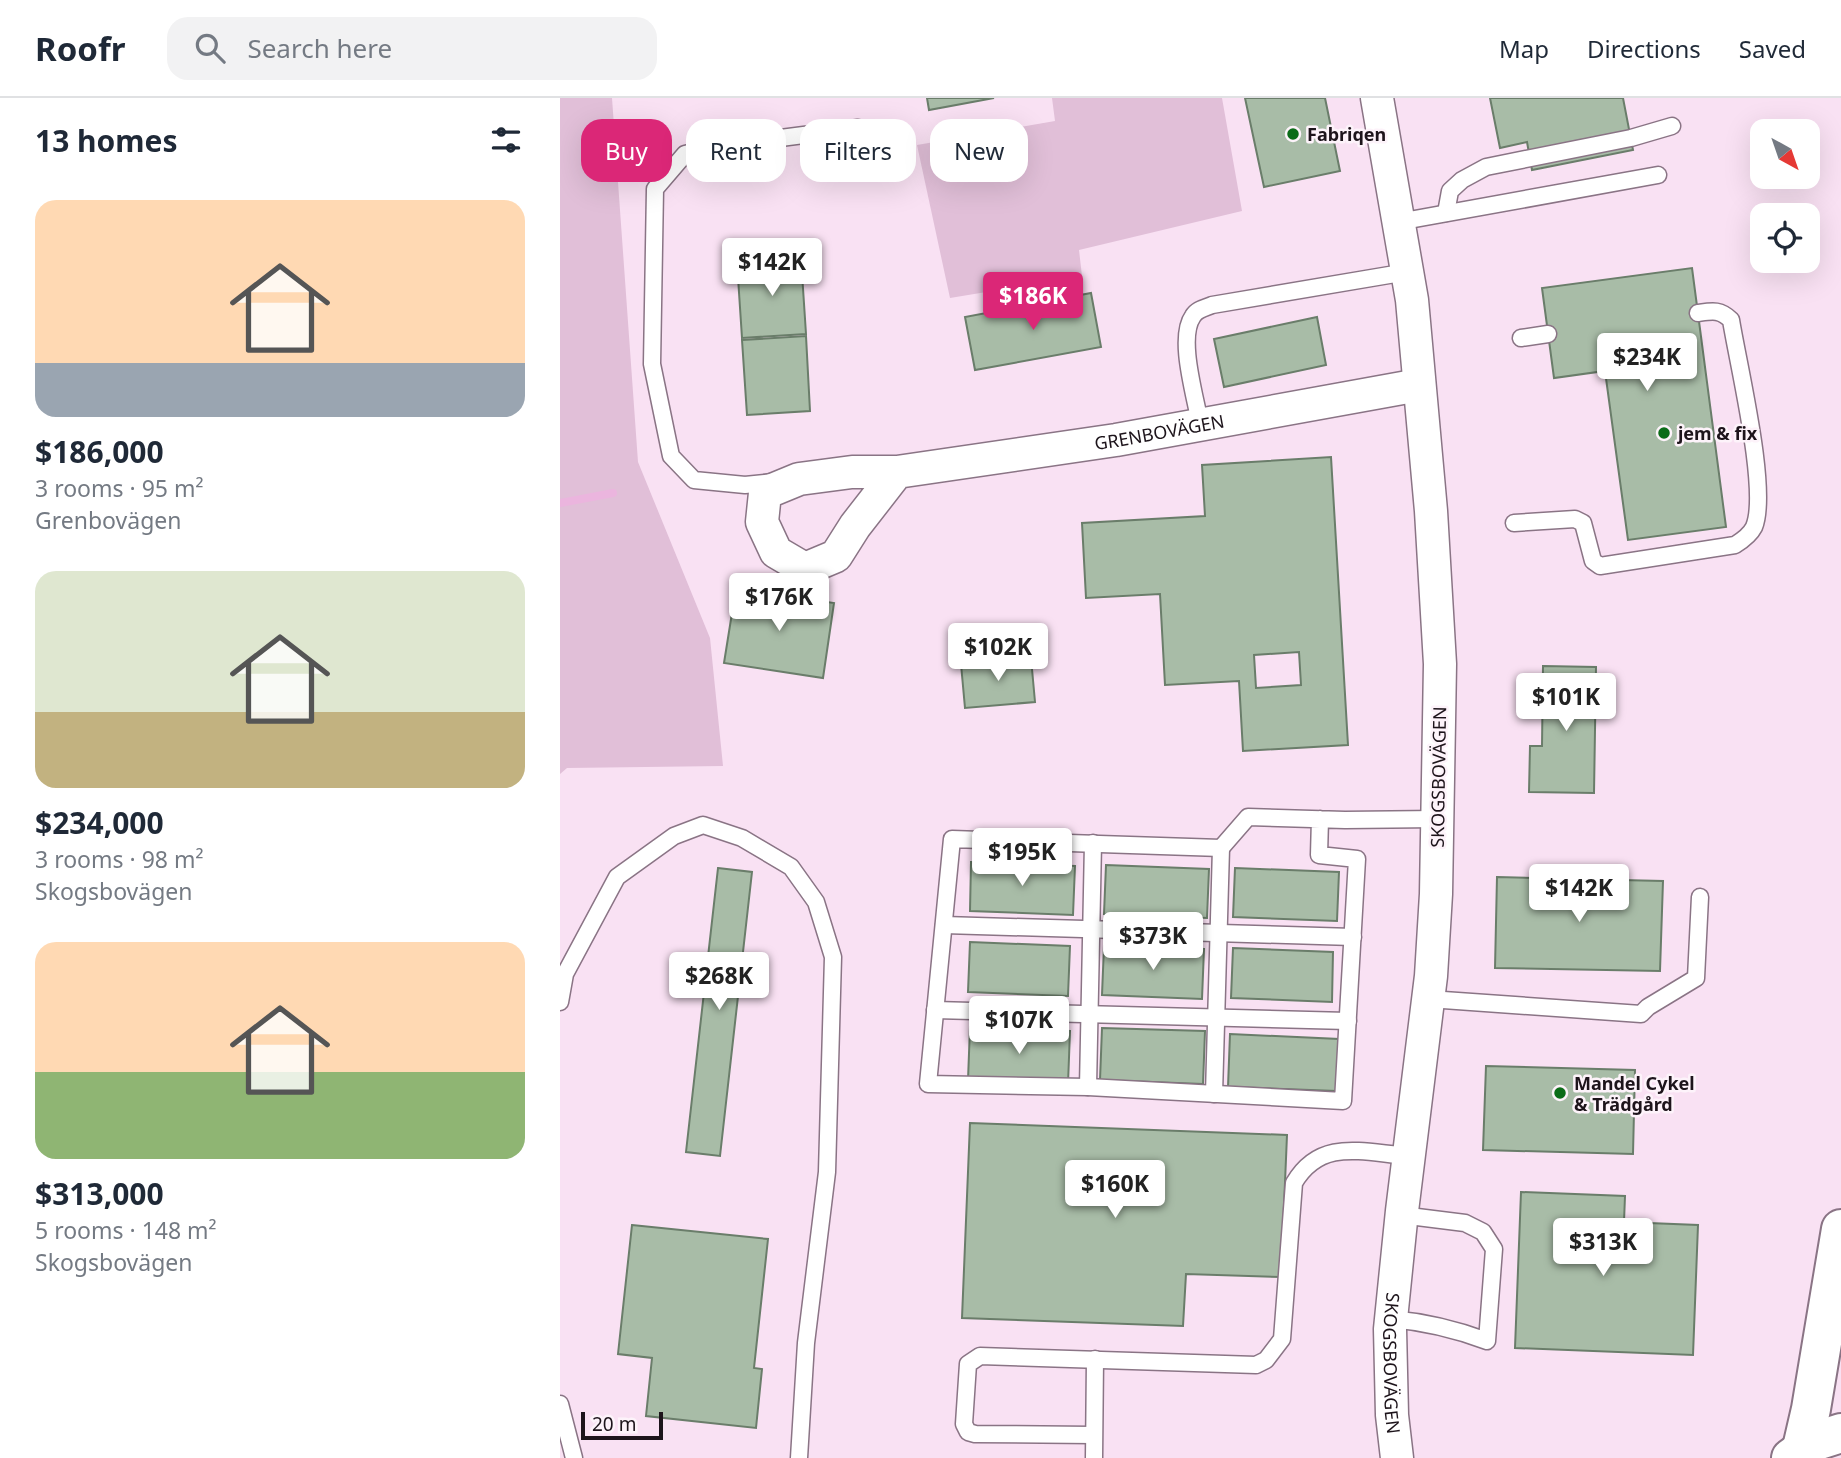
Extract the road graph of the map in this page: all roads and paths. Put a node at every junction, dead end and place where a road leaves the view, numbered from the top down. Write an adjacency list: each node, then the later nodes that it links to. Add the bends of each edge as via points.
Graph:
1 (1377, 98): 6 (street, SKOGSBOVÄGEN)
2 (1672, 126): 5 (lane, via 1486,167 1450,191)
3 (800, 135): 14 (lane, via 685,154 655,189 652,364 671,456 694,480 745,485)
4 (1658, 175): 5 (lane)
5 (1446, 213): 6 (lane)
6 (1398, 222): 7 (street, SKOGSBOVÄGEN)
7 (1407, 272): 11 (street, SKOGSBOVÄGEN); 12 (lane, via 1197,311 1186,333)
8 (1698, 313): 15 (lane, via 1716,310 1731,320 1759,494 1754,526 1747,537 1735,545 1600,566 1593,561 1583,523 1575,519)
9 (1548, 334): 10 (lane)
10 (1521, 338)
11 (1419, 385): 12 (street, GRENBOVÄGEN); 17 (street, SKOGSBOVÄGEN, via 1440,664)
12 (1200, 424): 13 (street, GRENBOVÄGEN)
13 (897, 472): 14 (street, GRENBOVÄGEN); 14 (street, GRENBOVÄGEN, via 836,556 804,569 776,552 762,522 765,493)
14 (799, 479)
15 (1514, 523)
16 (1320, 819): 17 (lane); 19 (lane, via 1248,817); 24 (lane, via 1319,855 1357,859)
17 (1437, 819): 25 (street, SKOGSBOVÄGEN)
18 (1093, 843): 19 (lane); 21 (lane, via 952,839); 22 (lane)
19 (1221, 848): 23 (lane)
20 (1700, 897): 25 (lane, via 1696,978 1641,1014)
21 (944, 925): 22 (lane); 27 (lane)
22 (1091, 930): 23 (lane); 28 (lane)
23 (1219, 933): 24 (lane); 29 (lane)
24 (1353, 937): 30 (lane)
25 (1429, 999): 33 (street, SKOGSBOVÄGEN)
26 (560, 1002): 43 (lane, via 565,974 617,877 683,832 703,825 741,838 791,867 816,902 833,957 827,1172 806,1343)
27 (935, 1010): 28 (lane); 31 (lane, via 928,1084)
28 (1089, 1014): 29 (lane); 31 (lane)
29 (1216, 1018): 30 (lane); 32 (lane)
30 (1348, 1021): 32 (lane, via 1343,1101)
31 (1088, 1087): 32 (lane)
32 (1214, 1094)
33 (1409, 1156): 34 (street, SKOGSBOVÄGEN); 37 (lane, via 1330,1151 1302,1169 1294,1183 1282,1339 1266,1360 1256,1366)
34 (1401, 1215): 36 (street, SKOGSBOVÄGEN); 36 (lane, via 1465,1223 1483,1232 1494,1249 1487,1341 1428,1322)
35 (1841, 1229): 41 (main road, via 1811,1409)
36 (1391, 1319): 45 (street, SKOGSBOVÄGEN)
37 (1095, 1359): 40 (lane); 40 (lane, via 980,1356 968,1364 964,1424 975,1434)
38 (560, 1404): 42 (lane)
39 (1841, 1433): 41 (main road, via 1821,1438)
40 (1093, 1434): 44 (lane)
41 (1796, 1453)
42 (574, 1458)
43 (799, 1458)
44 (1094, 1458)
45 (1396, 1458)

